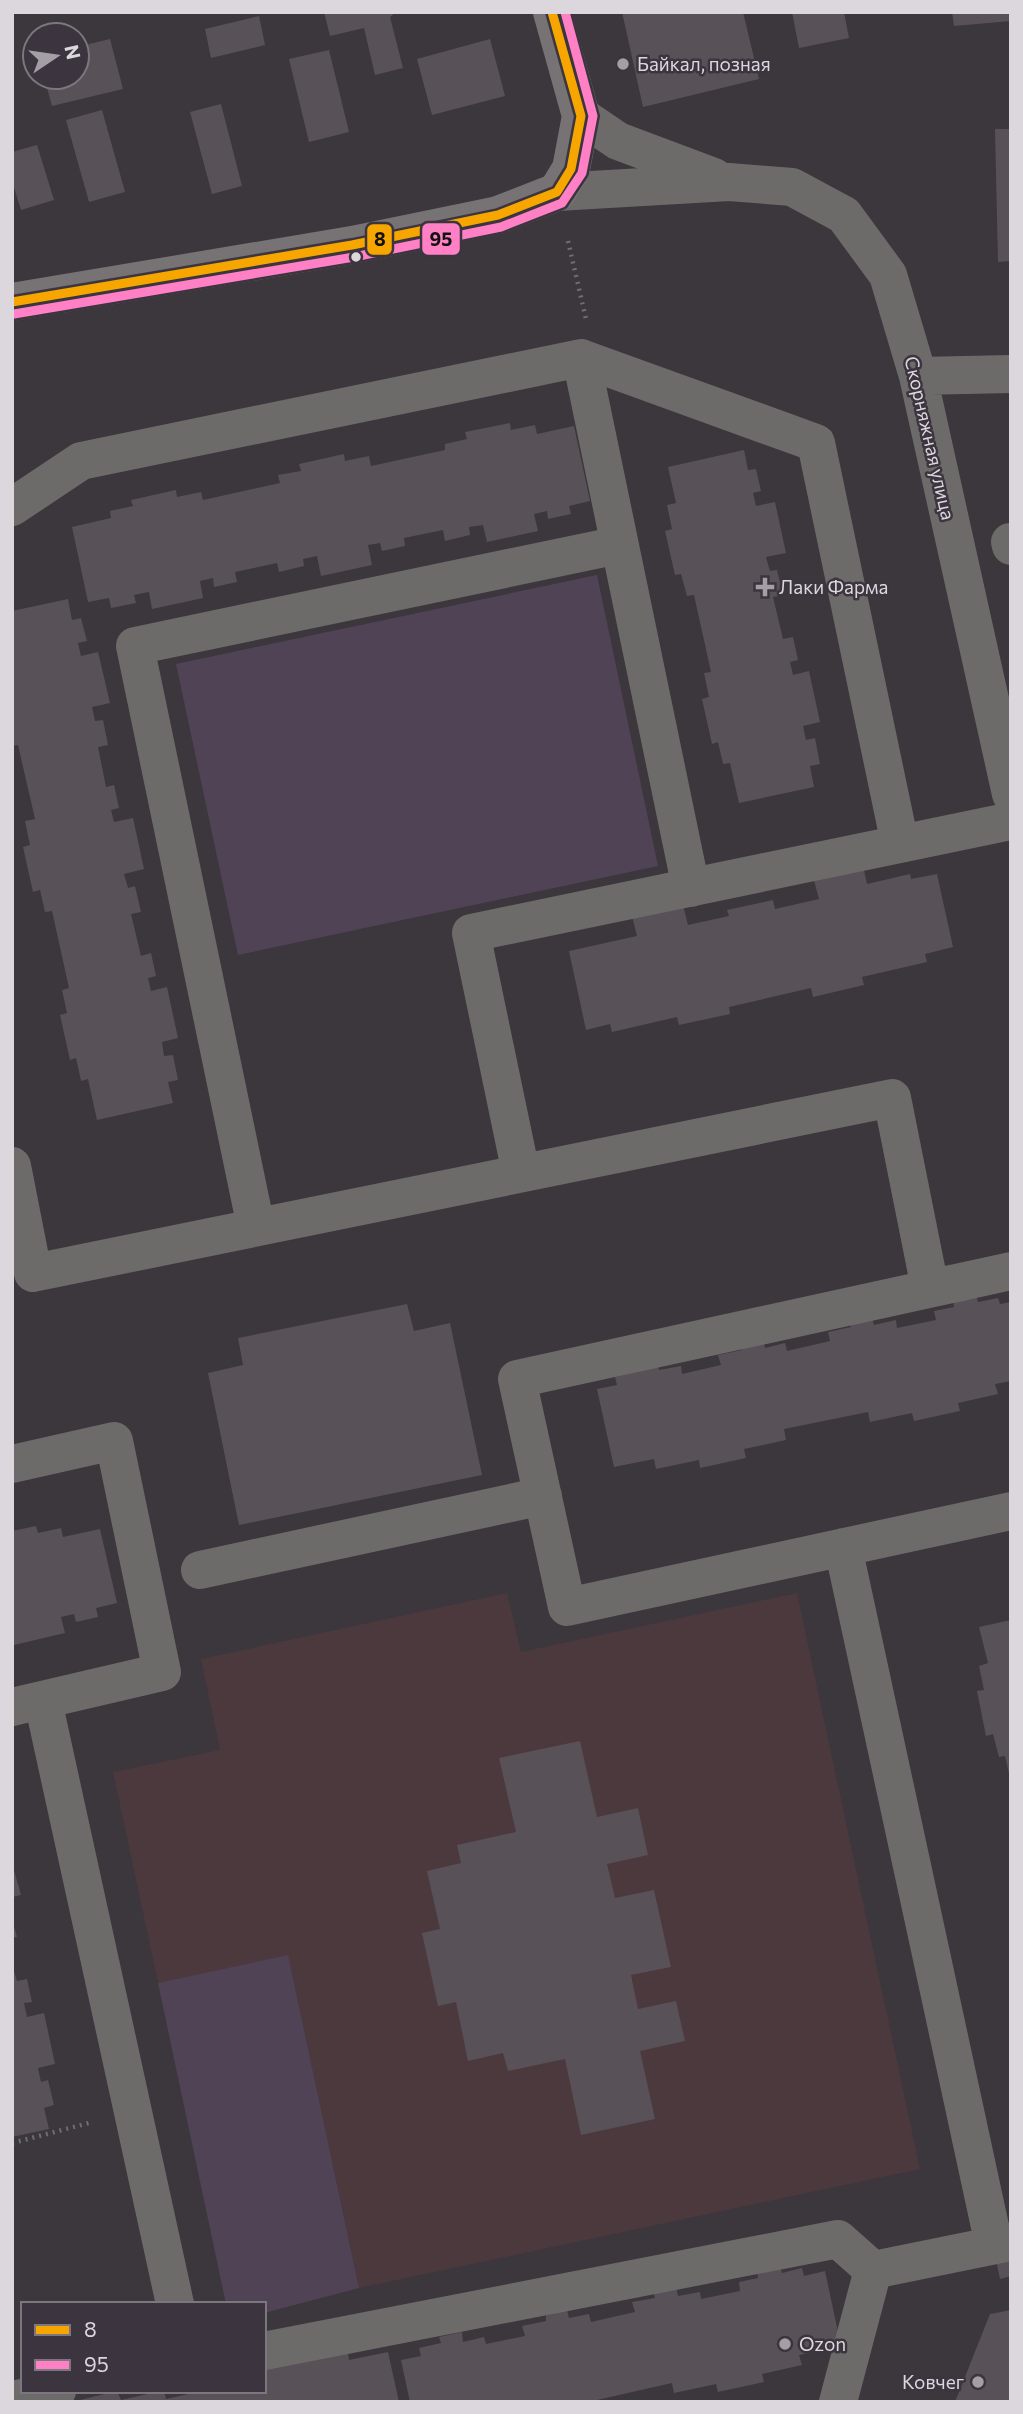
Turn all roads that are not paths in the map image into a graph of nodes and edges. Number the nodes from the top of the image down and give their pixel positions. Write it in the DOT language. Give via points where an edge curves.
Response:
graph roads {
  1 [pos="552,12"];
  2 [pos="581,116"];
  3 [pos="729,182"];
  4 [pos="557,192"];
  5 [pos="12,302"];
  6 [pos="584,342"];
  7 [pos="1011,374"];
  8 [pos="918,376"];
  9 [pos="12,507"];
  10 [pos="618,545"];
  11 [pos="1011,794"];
  12 [pos="1011,821"];
  13 [pos="900,844"];
  14 [pos="691,888"];
  15 [pos="12,1166"];
  16 [pos="521,1173"];
  17 [pos="256,1227"];
  18 [pos="1011,1271"];
  19 [pos="962,1282"];
  20 [pos="12,1464"];
  21 [pos="543,1496"];
  22 [pos="1011,1511"];
  23 [pos="843,1547"];
  24 [pos="200,1570"];
  25 [pos="28,1704"];
  26 [pos="1003,2243"];
  27 [pos="873,2270"];
  28 [pos="175,2302"];
  29 [pos="266,2351"];
  30 [pos="47,2393"];
  31 [pos="12,2400"];
  32 [pos="838,2402"];
  1 -- 2 [label="main road"];
  2 -- 3 [label="street, Скорняжная улица" via="618,141"];
  2 -- 4 [label="main road" via="571,169"];
  3 -- 4 [label="street, Скорняжная улица"];
  3 -- 8 [label="street, Скорняжная улица" via="792,187 844,215 888,275"];
  4 -- 5 [label="main road" via="498,215 366,242"];
  6 -- 9 [label="street" via="81,461"];
  6 -- 10 [label="street"];
  6 -- 13 [label="street" via="816,443"];
  7 -- 8 [label="street"];
  8 -- 11 [label="street, Скорняжная улица"];
  10 -- 14 [label="street"];
  10 -- 17 [label="street" via="135,646"];
  12 -- 13 [label="street"];
  13 -- 14 [label="street"];
  14 -- 16 [label="street" via="471,933"];
  15 -- 17 [label="street" via="33,1273"];
  16 -- 17 [label="street"];
  16 -- 19 [label="street" via="892,1098 930,1289"];
  18 -- 19 [label="street"];
  19 -- 21 [label="street" via="517,1379"];
  20 -- 25 [label="street" via="114,1441 162,1672"];
  21 -- 23 [label="street" via="567,1607"];
  21 -- 24 [label="street"];
  22 -- 23 [label="street"];
  23 -- 26 [label="street"];
  25 -- 28 [label="street" via="133,2112"];
  26 -- 27 [label="street"];
  27 -- 29 [label="street" via="838,2239"];
  27 -- 32 [label="street"];
  30 -- 31 [label="street"];
}
